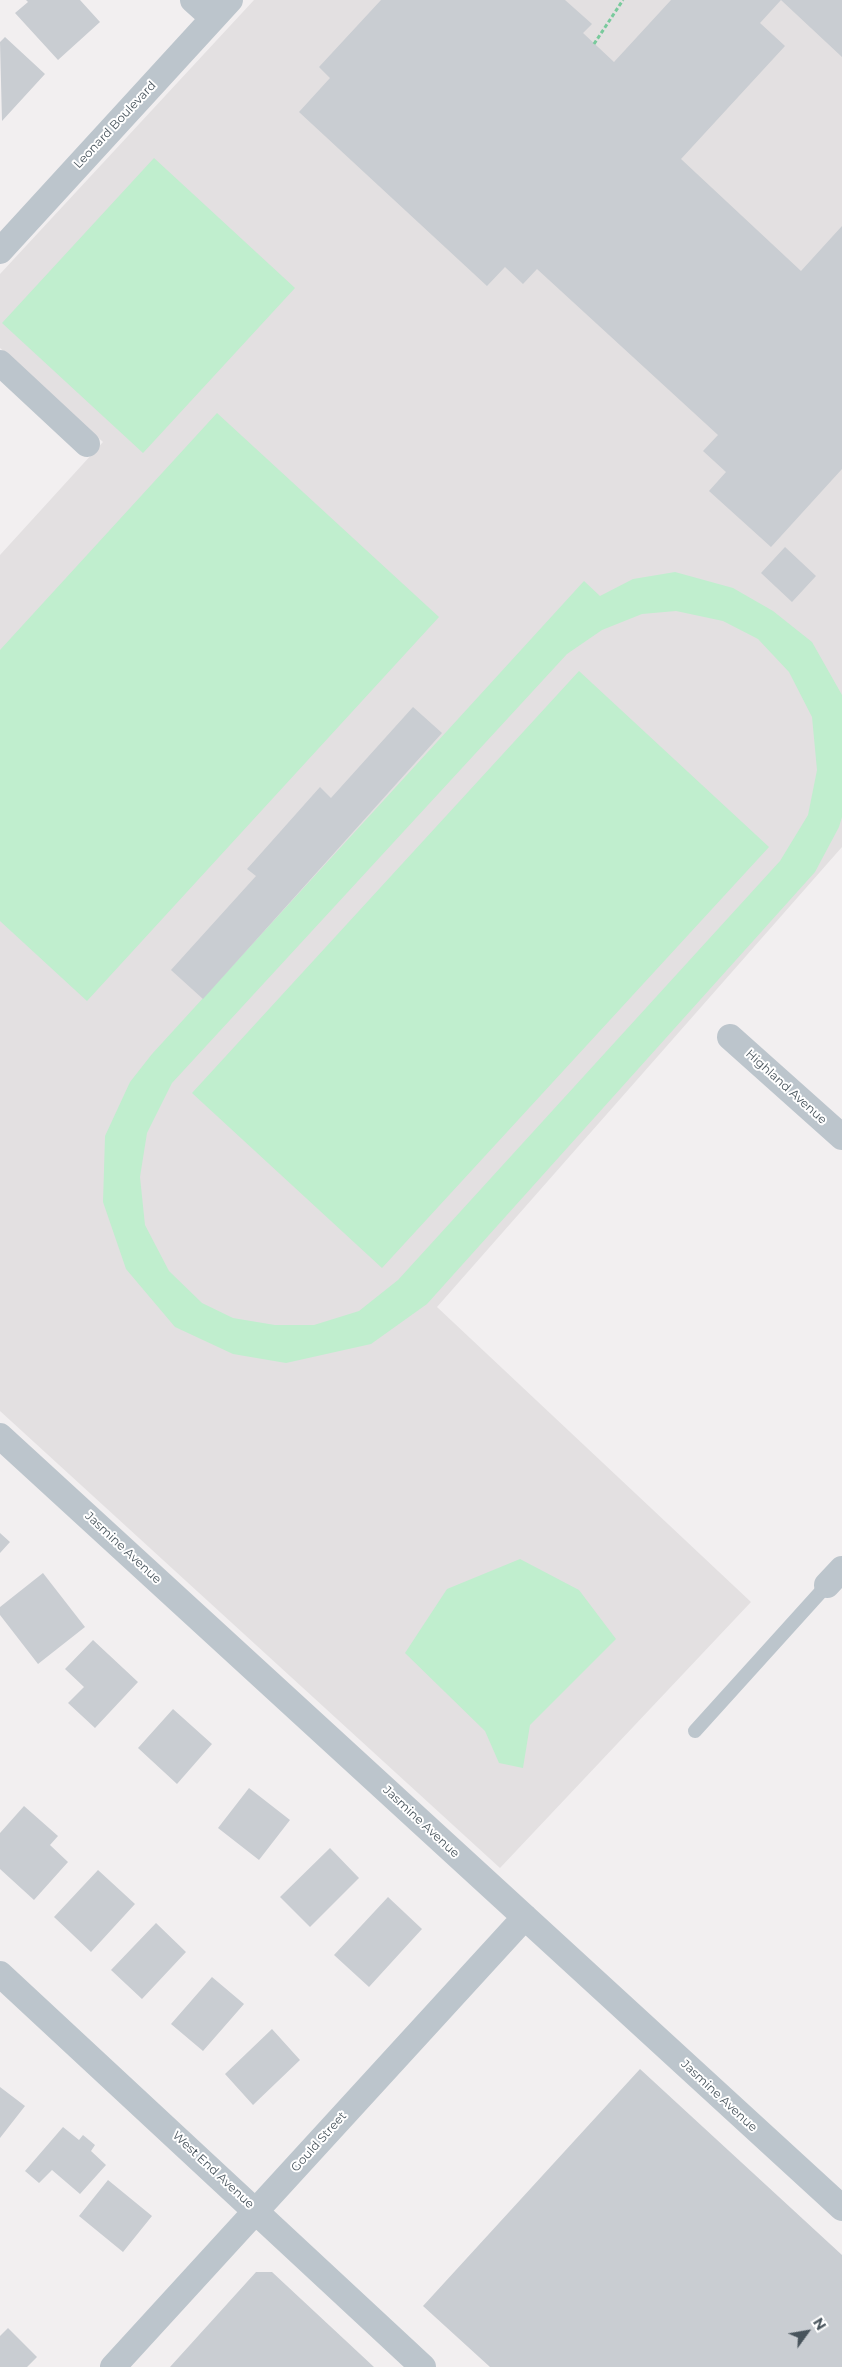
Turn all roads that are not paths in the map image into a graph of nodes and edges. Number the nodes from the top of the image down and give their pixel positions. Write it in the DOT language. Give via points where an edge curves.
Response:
graph roads {
  1 [pos="193,0"];
  2 [pos="222,9"];
  3 [pos="0,251"];
  4 [pos="0,363"];
  5 [pos="87,444"];
  6 [pos="730,1037"];
  7 [pos="842,1137"];
  8 [pos="0,1436"];
  9 [pos="834,1577"];
  10 [pos="695,1730"];
  11 [pos="524,1917"];
  12 [pos="0,1974"];
  13 [pos="842,2208"];
  14 [pos="257,2210"];
  15 [pos="113,2367"];
  16 [pos="423,2367"];
  1 -- 2 [label="street"];
  2 -- 3 [label="street, Leonard Boulevard"];
  4 -- 5 [label="street"];
  6 -- 7 [label="street, Highland Avenue"];
  8 -- 11 [label="street, Jasmine Avenue"];
  9 -- 10 [label="lane"];
  11 -- 13 [label="street, Jasmine Avenue"];
  11 -- 14 [label="street, Gould Street"];
  12 -- 14 [label="street, West End Avenue"];
  14 -- 15 [label="street, Gould Street"];
  14 -- 16 [label="street, West End Avenue"];
}
